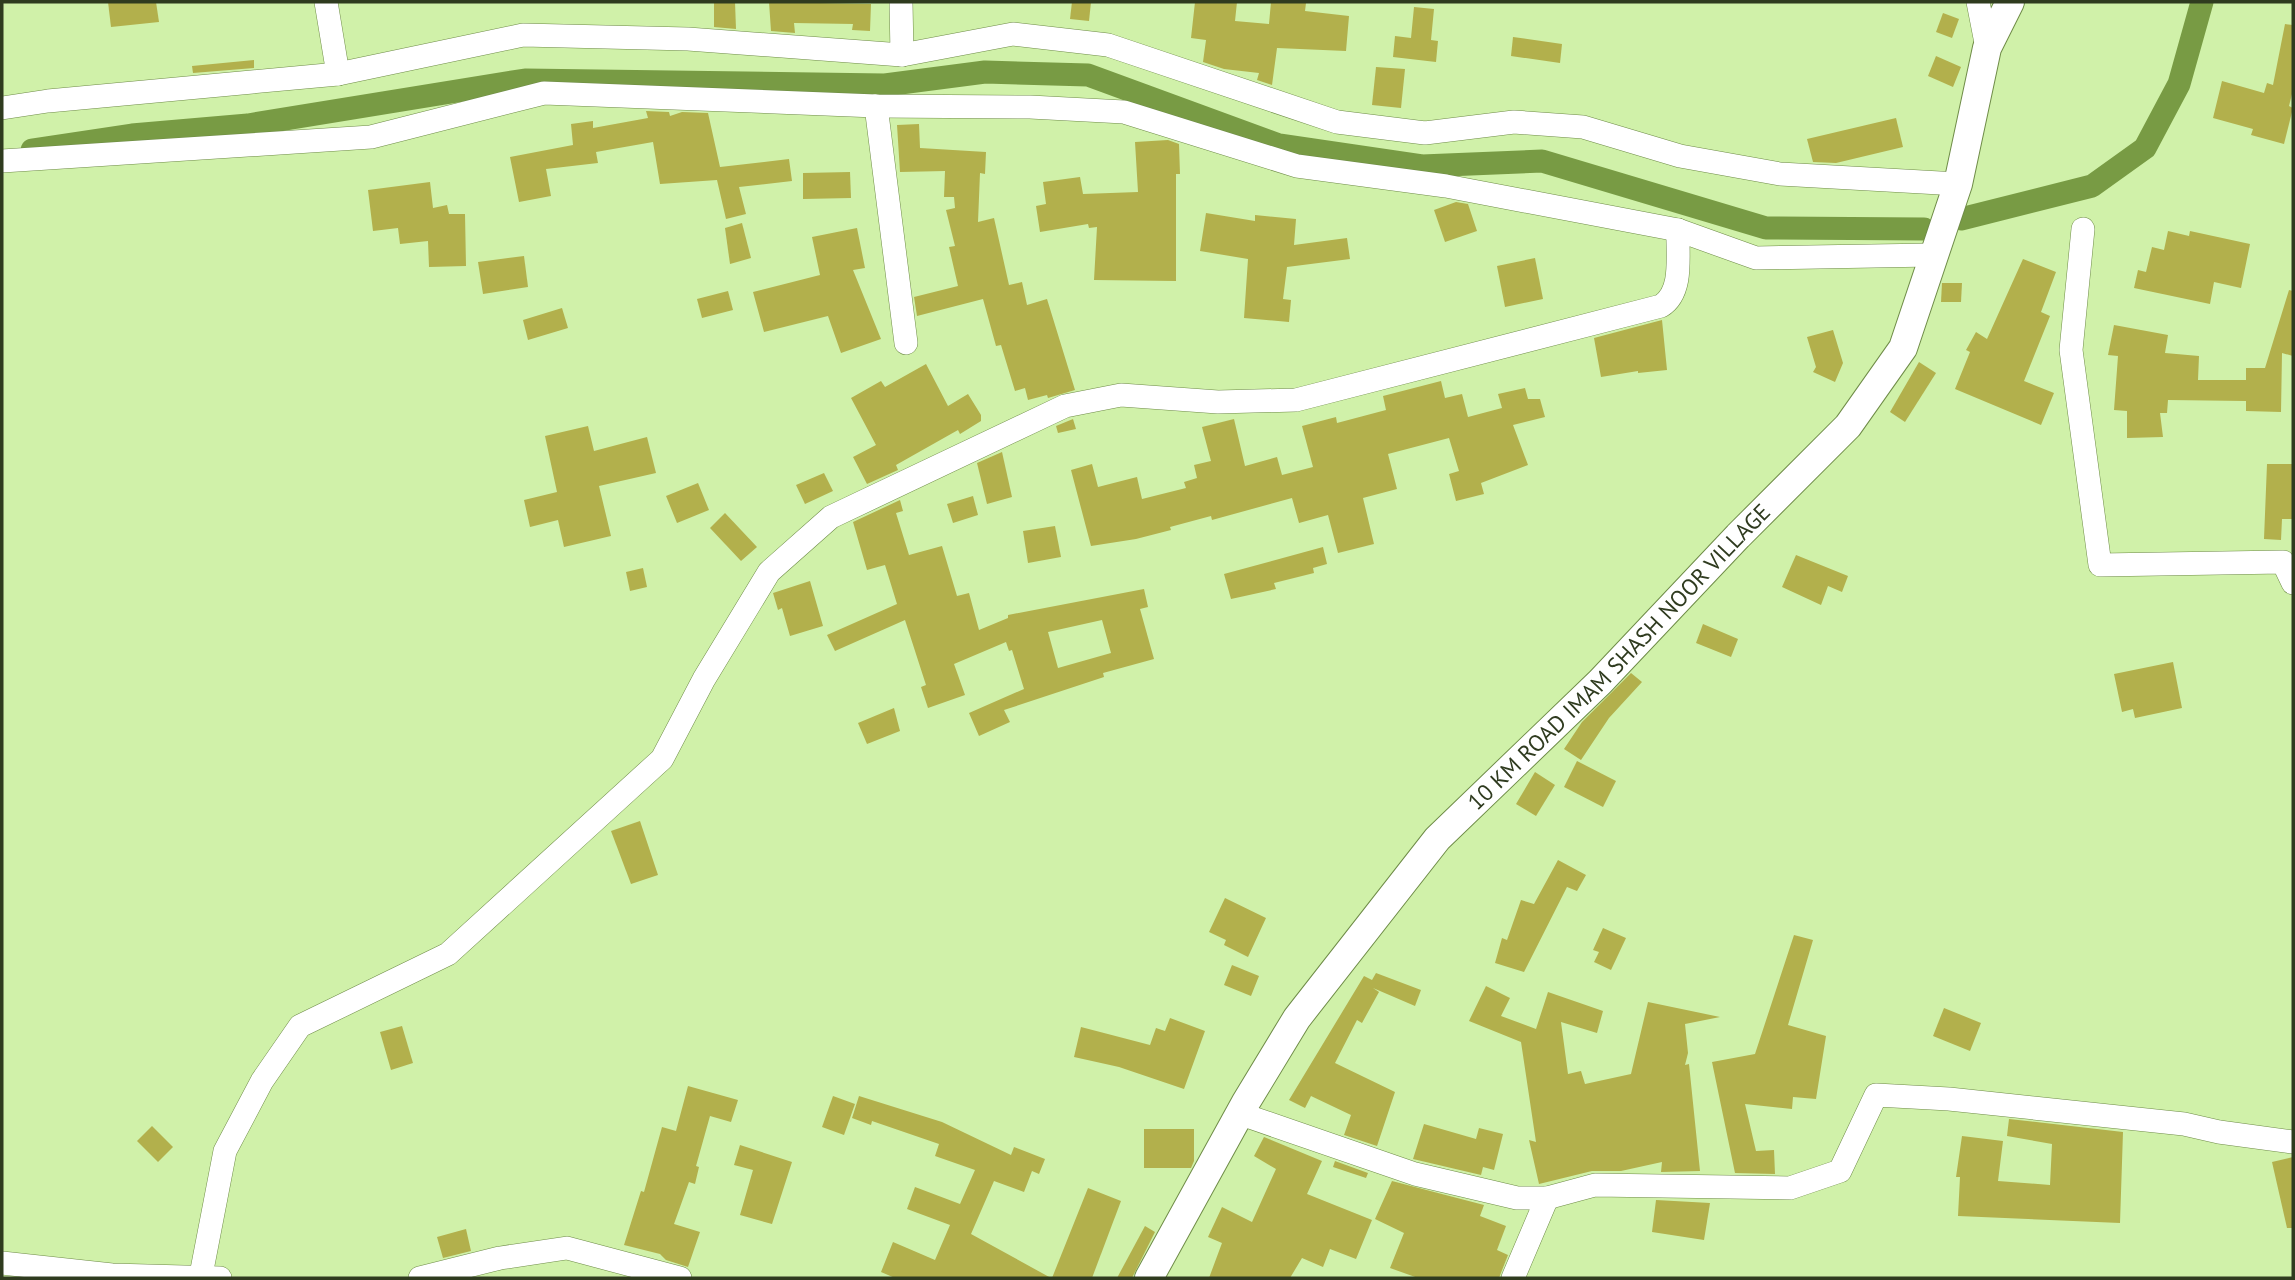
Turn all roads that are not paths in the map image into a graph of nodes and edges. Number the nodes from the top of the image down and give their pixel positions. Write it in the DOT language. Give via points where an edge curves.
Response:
graph roads {
  1 [pos="326,2"];
  2 [pos="901,2"];
  3 [pos="1978,2"];
  4 [pos="2010,2"];
  5 [pos="1987,48"];
  6 [pos="902,55"];
  7 [pos="338,75"];
  8 [pos="876,106"];
  9 [pos="2,108"];
  10 [pos="2,161"];
  11 [pos="1958,184"];
  12 [pos="2083,229"];
  13 [pos="1678,230"];
  14 [pos="1932,255"];
  15 [pos="906,343"];
  16 [pos="2293,583"];
  17 [pos="1241,1114"];
  18 [pos="2293,1142"];
  19 [pos="1547,1198"];
  20 [pos="2,1263"];
  21 [pos="211,1277"];
  22 [pos="420,1278"];
  23 [pos="680,1278"];
  24 [pos="1149,1278"];
  25 [pos="1513,1278"];
  1 -- 7 [label="street"];
  2 -- 6 [label="street"];
  3 -- 5 [label="street"];
  4 -- 5 [label="street, 10 KM ROAD IMAM SHASH NOOR VILLAGE"];
  5 -- 11 [label="street, 10 KM ROAD IMAM SHASH NOOR VILLAGE"];
  6 -- 7 [label="street" via="688,39 523,35"];
  6 -- 11 [label="street" via="1013,34 1108,45 1337,122 1425,133 1514,122 1583,127 1680,156 1780,174"];
  7 -- 9 [label="street"];
  8 -- 10 [label="street" via="544,93 371,137"];
  8 -- 13 [label="street" via="1124,112 1297,166 1446,186"];
  8 -- 15 [label="street"];
  11 -- 14 [label="street, 10 KM ROAD IMAM SHASH NOOR VILLAGE"];
  12 -- 16 [label="street" via="2071,350 2099,565 2283,562"];
  13 -- 14 [label="street" via="1756,258"];
  13 -- 21 [label="street" via="1675,289 1671,300 1661,306 1296,400 1218,402 1121,395 1065,406 831,517 769,572 662,759 448,954 300,1026 262,1082 225,1151"];
  14 -- 17 [label="street, 10 KM ROAD IMAM SHASH NOOR VILLAGE" via="1903,348 1849,426 1600,682 1437,839 1297,1018"];
  17 -- 19 [label="street" via="1415,1174 1517,1198"];
  17 -- 24 [label="street, 10 KM ROAD IMAM SHASH NOOR VILLAGE"];
  18 -- 19 [label="street" via="2184,1124 1876,1095 1840,1171 1790,1188 1595,1185"];
  19 -- 25 [label="street"];
  20 -- 21 [label="street" via="112,1275"];
  22 -- 23 [label="street" via="500,1258 567,1248"];
}
